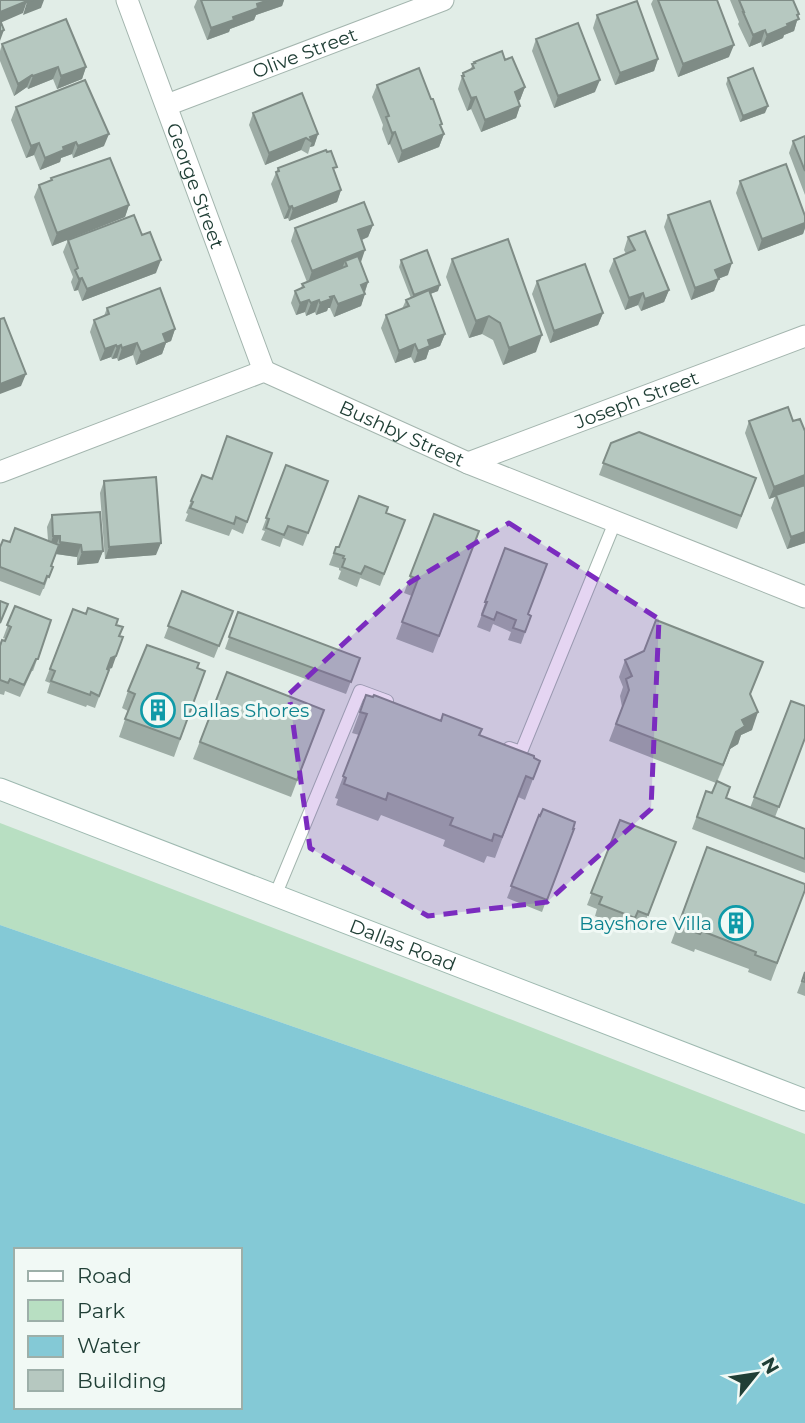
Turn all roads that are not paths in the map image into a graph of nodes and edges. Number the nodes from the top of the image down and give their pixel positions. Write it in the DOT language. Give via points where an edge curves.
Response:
graph roads {
  1 [pos="127,0"];
  2 [pos="443,0"];
  3 [pos="166,105"];
  4 [pos="805,336"];
  5 [pos="264,372"];
  6 [pos="468,463"];
  7 [pos="0,472"];
  8 [pos="615,522"];
  9 [pos="805,597"];
  10 [pos="397,705"];
  11 [pos="496,743"];
  12 [pos="0,789"];
  13 [pos="275,896"];
  14 [pos="805,1100"];
  1 -- 3 [label="street, George Street"];
  2 -- 3 [label="street, Olive Street"];
  3 -- 5 [label="street, George Street"];
  4 -- 6 [label="street, Joseph Street"];
  5 -- 6 [label="street, Bushby Street"];
  5 -- 7 [label="street"];
  6 -- 8 [label="street, Bushby Street"];
  8 -- 9 [label="street, Bushby Street"];
  8 -- 11 [label="lane" via="521,752"];
  10 -- 13 [label="lane" via="360,691"];
  12 -- 13 [label="street, Dallas Road"];
  13 -- 14 [label="street, Dallas Road"];
}
